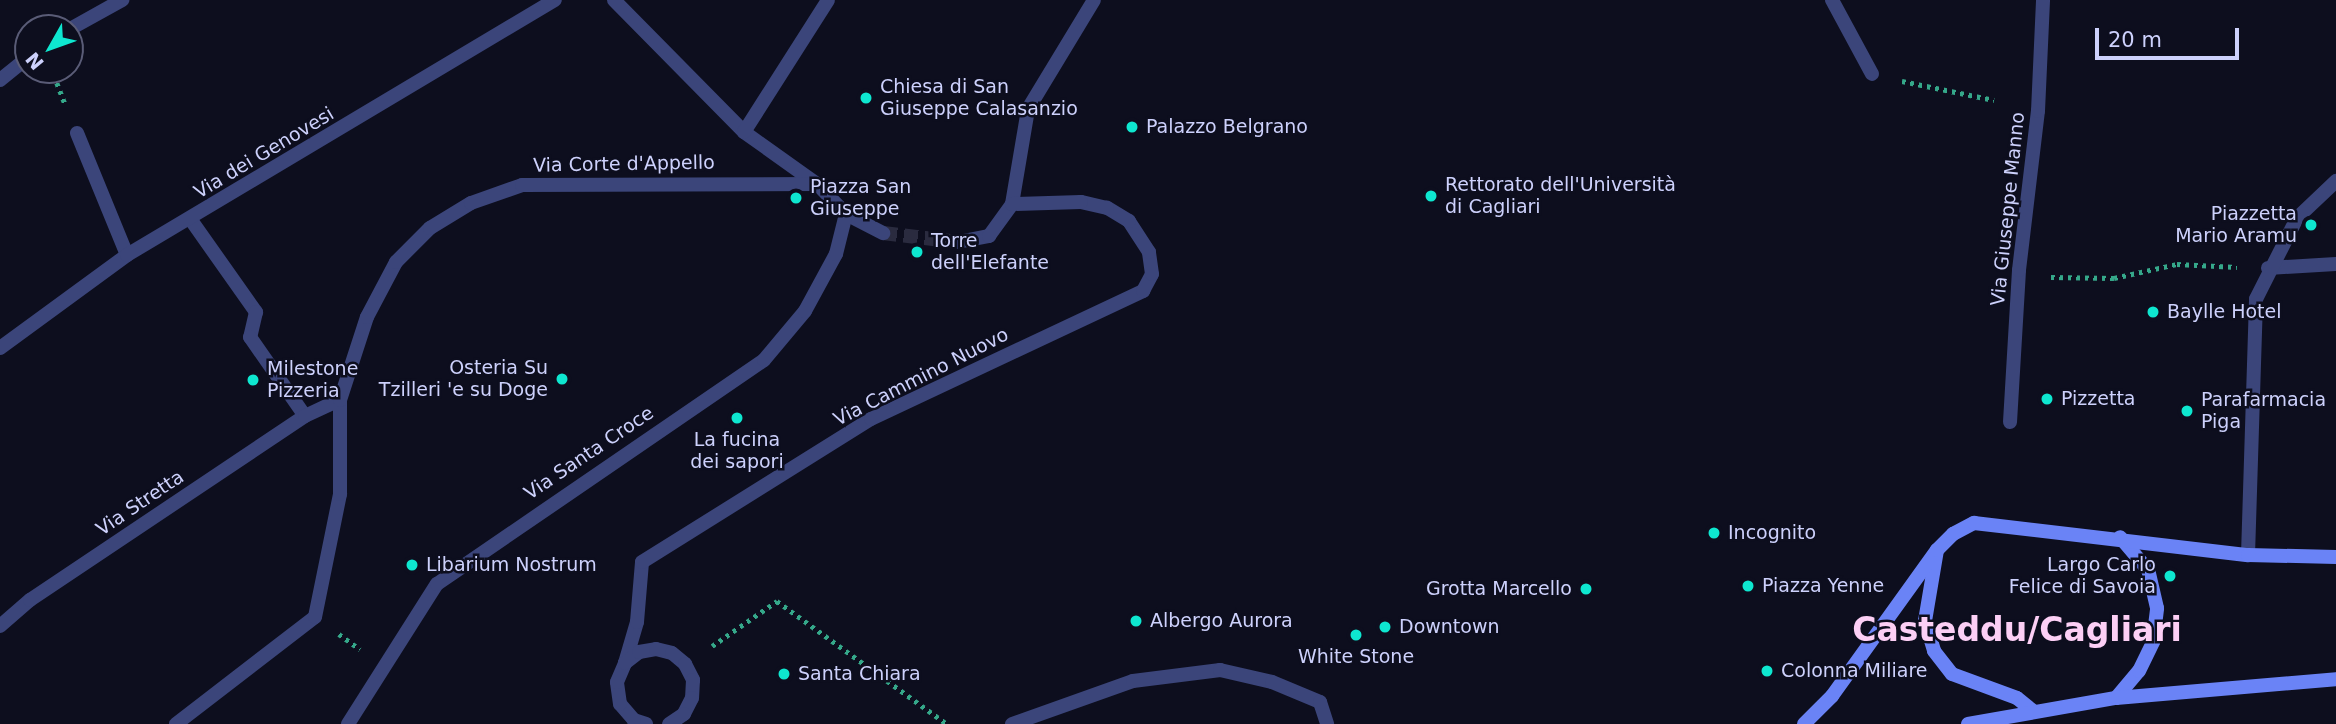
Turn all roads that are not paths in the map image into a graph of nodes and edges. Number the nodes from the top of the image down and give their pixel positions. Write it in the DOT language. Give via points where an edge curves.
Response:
graph roads {
  1 [pos="122,0"];
  2 [pos="555,0"];
  3 [pos="614,0"];
  4 [pos="828,0"];
  5 [pos="1094,0"];
  6 [pos="1832,0"];
  7 [pos="2043,0"];
  8 [pos="84,21"];
  9 [pos="14,68"];
  10 [pos="1872,74"];
  11 [pos="0,80"];
  12 [pos="744,132"];
  13 [pos="77,133"];
  14 [pos="2336,181"];
  15 [pos="817,184"];
  16 [pos="1012,204"];
  17 [pos="846,215"];
  18 [pos="191,220"];
  19 [pos="883,233"];
  20 [pos="958,242"];
  21 [pos="127,255"];
  22 [pos="2336,264"];
  23 [pos="2267,268"];
  24 [pos="0,348"];
  25 [pos="340,400"];
  26 [pos="305,415"];
  27 [pos="2010,422"];
  28 [pos="2120,537"];
  29 [pos="1937,550"];
  30 [pos="2248,555"];
  31 [pos="2336,557"];
  32 [pos="0,626"];
  33 [pos="625,663"];
  34 [pos="2336,678"];
  35 [pos="2116,698"];
  36 [pos="2032,710"];
  37 [pos="636,723"];
  38 [pos="176,724"];
  39 [pos="348,724"];
  40 [pos="669,724"];
  41 [pos="1012,724"];
  42 [pos="1327,724"];
  43 [pos="1804,724"];
  44 [pos="1968,724"];
  1 -- 8 [label="street"];
  2 -- 18 [label="street, Via dei Genovesi"];
  3 -- 12 [label="street"];
  4 -- 12 [label="street"];
  5 -- 16 [label="street" via="1028,110"];
  6 -- 10 [label="street"];
  7 -- 27 [label="street, Via Giuseppe Manno" via="2039,108 2019,274"];
  9 -- 11 [label="street"];
  12 -- 15 [label="street"];
  13 -- 21 [label="street"];
  14 -- 23 [label="street" via="2297,218"];
  15 -- 17 [label="street"];
  15 -- 25 [label="street, Via Corte d'Appello" via="522,185 471,203 430,228 396,262 367,317"];
  16 -- 20 [label="street" via="989,236"];
  16 -- 33 [label="street, Via Cammino Nuovo" via="1081,202 1107,208 1129,221 1149,252 1152,274 1143,290 871,419 642,562 637,622"];
  17 -- 19 [label="street"];
  17 -- 39 [label="street, Via Santa Croce" via="836,254 805,311 764,360 437,584"];
  18 -- 21 [label="street, Via dei Genovesi"];
  18 -- 26 [label="street" via="256,312 250,337"];
  21 -- 24 [label="street, Via dei Genovesi"];
  22 -- 23 [label="street"];
  23 -- 30 [label="street" via="2256,299"];
  25 -- 26 [label="street"];
  25 -- 38 [label="street, Via Corte d'Appello" via="340,495 314,617"];
  26 -- 32 [label="street, Via Stretta" via="30,600"];
  28 -- 29 [label="street" via="1974,523 1952,534"];
  28 -- 30 [label="street"];
  28 -- 35 [label="street" via="2148,570 2157,608 2153,642 2139,671"];
  29 -- 36 [label="street" via="1925,621 1934,651 1952,674 2017,698"];
  29 -- 43 [label="street" via="1832,696"];
  30 -- 31 [label="street"];
  33 -- 37 [label="street, Via Cammino Nuovo" via="617,682 620,704"];
  33 -- 40 [label="street" via="639,652 656,649 672,653 685,664 693,680 692,698 684,714"];
  34 -- 35 [label="street"];
  35 -- 36 [label="street"];
  36 -- 44 [label="street"];
  41 -- 42 [label="street" via="1133,681 1220,670 1272,682 1320,702"];
}
